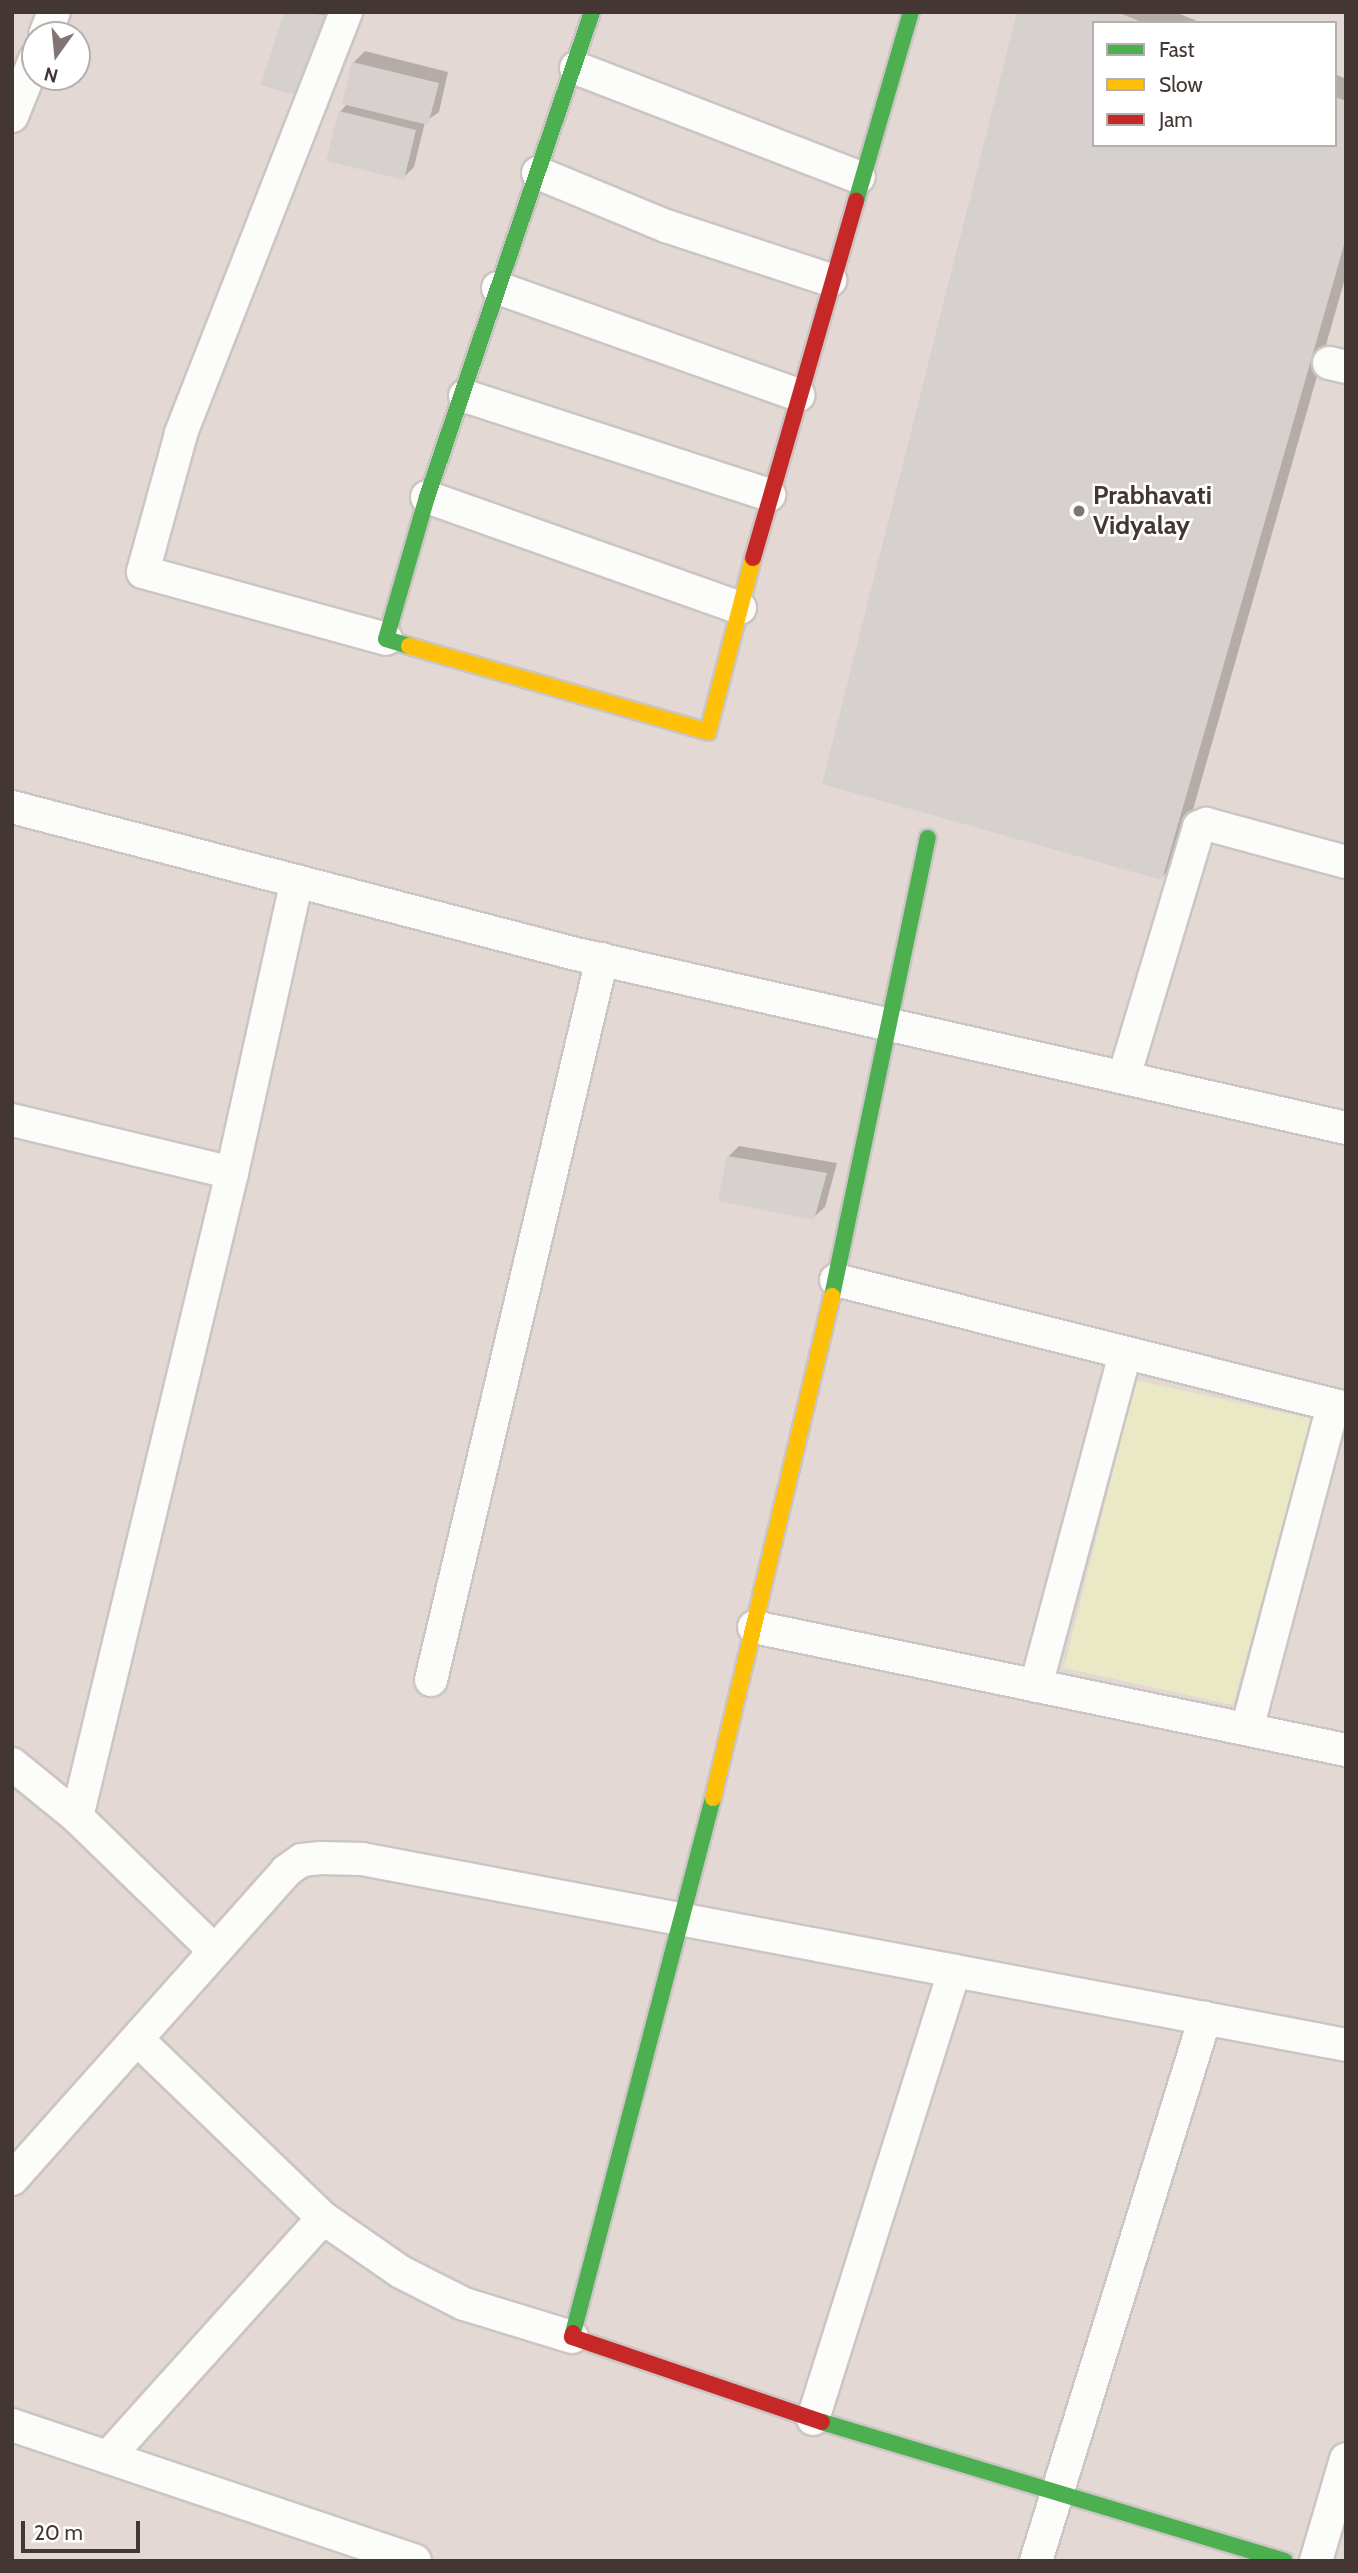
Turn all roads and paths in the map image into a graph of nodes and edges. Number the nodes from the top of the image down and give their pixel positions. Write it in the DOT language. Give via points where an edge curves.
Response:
graph roads {
  1 [pos="346,12"];
  2 [pos="592,12"];
  3 [pos="911,12"];
  4 [pos="576,68"];
  5 [pos="22,91"];
  6 [pos="12,116"];
  7 [pos="538,173"];
  8 [pos="859,177"];
  9 [pos="830,280"];
  10 [pos="498,288"];
  11 [pos="798,395"];
  12 [pos="465,396"];
  13 [pos="769,495"];
  14 [pos="427,497"];
  15 [pos="740,608"];
  16 [pos="386,639"];
  17 [pos="12,807"];
  18 [pos="928,838"];
  19 [pos="1346,862"];
  20 [pos="297,881"];
  21 [pos="602,959"];
  22 [pos="886,1021"];
  23 [pos="1124,1077"];
  24 [pos="12,1120"];
  25 [pos="1346,1128"];
  26 [pos="232,1173"];
  27 [pos="836,1280"];
  28 [pos="1125,1353"];
  29 [pos="1339,1406"];
  30 [pos="754,1627"];
  31 [pos="431,1680"];
  32 [pos="1036,1686"];
  33 [pos="1247,1730"];
  34 [pos="1346,1750"];
  35 [pos="12,1764"];
  36 [pos="77,1818"];
  37 [pos="684,1920"];
  38 [pos="215,1951"];
  39 [pos="954,1971"];
  40 [pos="1205,2018"];
  41 [pos="136,2039"];
  42 [pos="1346,2045"];
  43 [pos="15,2170"];
  44 [pos="323,2218"];
  45 [pos="572,2337"];
  46 [pos="813,2419"];
  47 [pos="12,2425"];
  48 [pos="108,2457"];
  49 [pos="1346,2459"];
  50 [pos="1057,2492"];
  51 [pos="415,2561"];
  52 [pos="1036,2561"];
  53 [pos="1285,2561"];
  54 [pos="1316,2561"];
  1 -- 16 [label="street" via="181,434 143,572"];
  2 -- 4 [label="street"];
  3 -- 8 [label="street"];
  4 -- 7 [label="street"];
  4 -- 8 [label="street"];
  5 -- 6 [label="street"];
  7 -- 9 [label="street" via="666,226"];
  7 -- 10 [label="street"];
  8 -- 9 [label="street"];
  9 -- 11 [label="street"];
  10 -- 11 [label="street"];
  10 -- 12 [label="street"];
  11 -- 13 [label="street"];
  12 -- 13 [label="street"];
  12 -- 14 [label="street"];
  13 -- 15 [label="street"];
  14 -- 15 [label="street"];
  14 -- 16 [label="street"];
  15 -- 16 [label="street" via="708,732"];
  17 -- 20 [label="street"];
  18 -- 22 [label="street"];
  19 -- 23 [label="street" via="1206,824 1199,827"];
  20 -- 21 [label="street"];
  20 -- 26 [label="street"];
  21 -- 22 [label="street"];
  21 -- 31 [label="street"];
  22 -- 23 [label="street"];
  22 -- 27 [label="street"];
  23 -- 25 [label="street"];
  24 -- 26 [label="street"];
  26 -- 36 [label="street"];
  27 -- 28 [label="street"];
  27 -- 30 [label="street"];
  28 -- 29 [label="street"];
  28 -- 32 [label="street"];
  29 -- 33 [label="street"];
  30 -- 32 [label="street"];
  30 -- 37 [label="street"];
  32 -- 33 [label="street"];
  33 -- 34 [label="street"];
  35 -- 36 [label="street"];
  36 -- 38 [label="street"];
  37 -- 38 [label="street" via="362,1859 321,1858 302,1860 286,1871"];
  37 -- 39 [label="street"];
  37 -- 45 [label="street"];
  38 -- 41 [label="street"];
  39 -- 40 [label="street"];
  39 -- 46 [label="street"];
  40 -- 42 [label="street"];
  40 -- 50 [label="street"];
  41 -- 43 [label="street"];
  41 -- 44 [label="street"];
  44 -- 45 [label="street" via="428,2289"];
  44 -- 48 [label="street"];
  45 -- 46 [label="street"];
  46 -- 50 [label="street"];
  47 -- 48 [label="street"];
  48 -- 51 [label="street"];
  49 -- 54 [label="street"];
  50 -- 52 [label="street"];
  50 -- 53 [label="street"];
}
